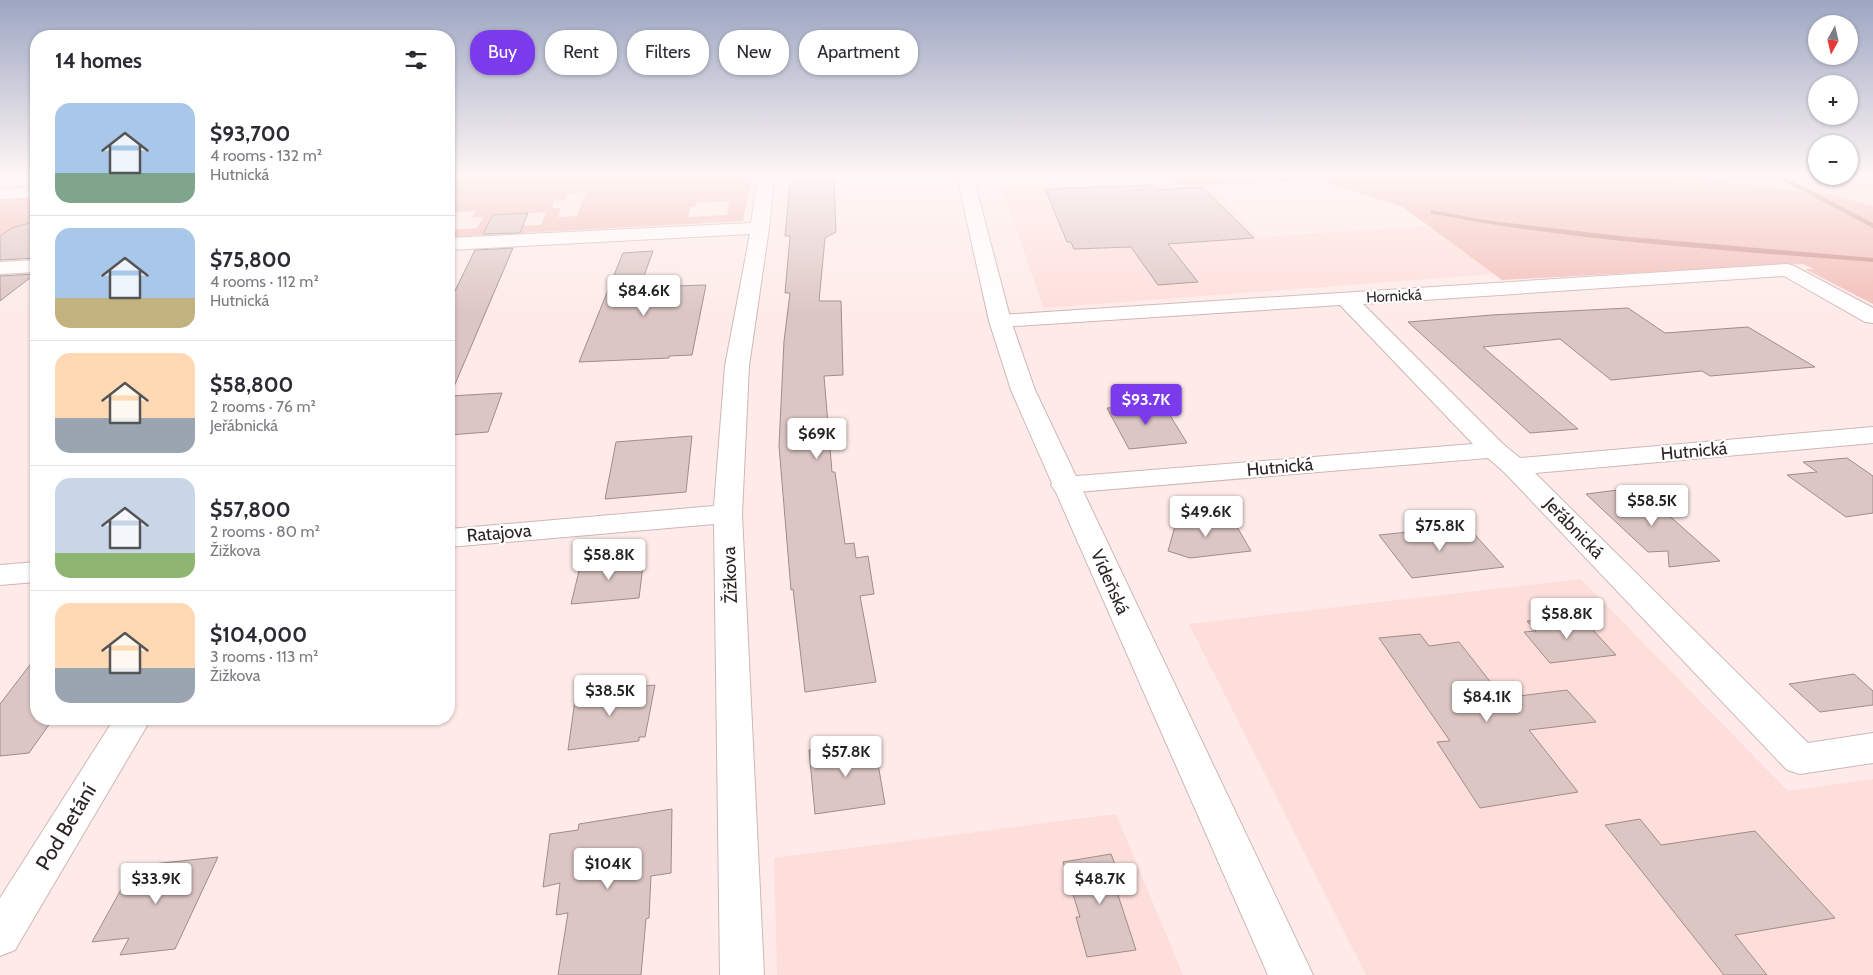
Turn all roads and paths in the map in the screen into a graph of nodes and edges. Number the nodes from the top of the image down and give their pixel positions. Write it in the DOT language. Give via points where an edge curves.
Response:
graph roads {
  1 [pos="761,222"];
  2 [pos="976,222"];
  3 [pos="760,228"];
  4 [pos="455,244"];
  5 [pos="30,266"];
  6 [pos="0,268"];
  7 [pos="1346,299"];
  8 [pos="1873,317"];
  9 [pos="1000,321"];
  10 [pos="1873,435"];
  11 [pos="1504,458"];
  12 [pos="1065,485"];
  13 [pos="728,514"];
  14 [pos="455,537"];
  15 [pos="30,572"];
  16 [pos="0,575"];
  17 [pos="128,725"];
  18 [pos="1873,748"];
  19 [pos="0,936"];
  20 [pos="742,975"];
  21 [pos="1291,975"];
  1 -- 3 [label="street, Žižkova"];
  2 -- 9 [label="street, Vídeňská"];
  3 -- 4 [label="street"];
  3 -- 13 [label="street, Žižkova" via="737,366"];
  5 -- 6 [label="street"];
  7 -- 8 [label="street, Hornická" via="1787,270"];
  7 -- 9 [label="street, Hornická"];
  7 -- 11 [label="street, Jeřábnická"];
  9 -- 12 [label="street, Vídeňská" via="1023,390"];
  10 -- 11 [label="street, Hutnická"];
  11 -- 12 [label="street, Hutnická"];
  11 -- 18 [label="street, Jeřábnická" via="1800,759"];
  12 -- 21 [label="street, Vídeňská"];
  13 -- 14 [label="street, Ratajova"];
  13 -- 20 [label="street, Žižkova"];
  15 -- 16 [label="street"];
  17 -- 19 [label="street, Pod Betání"];
}
